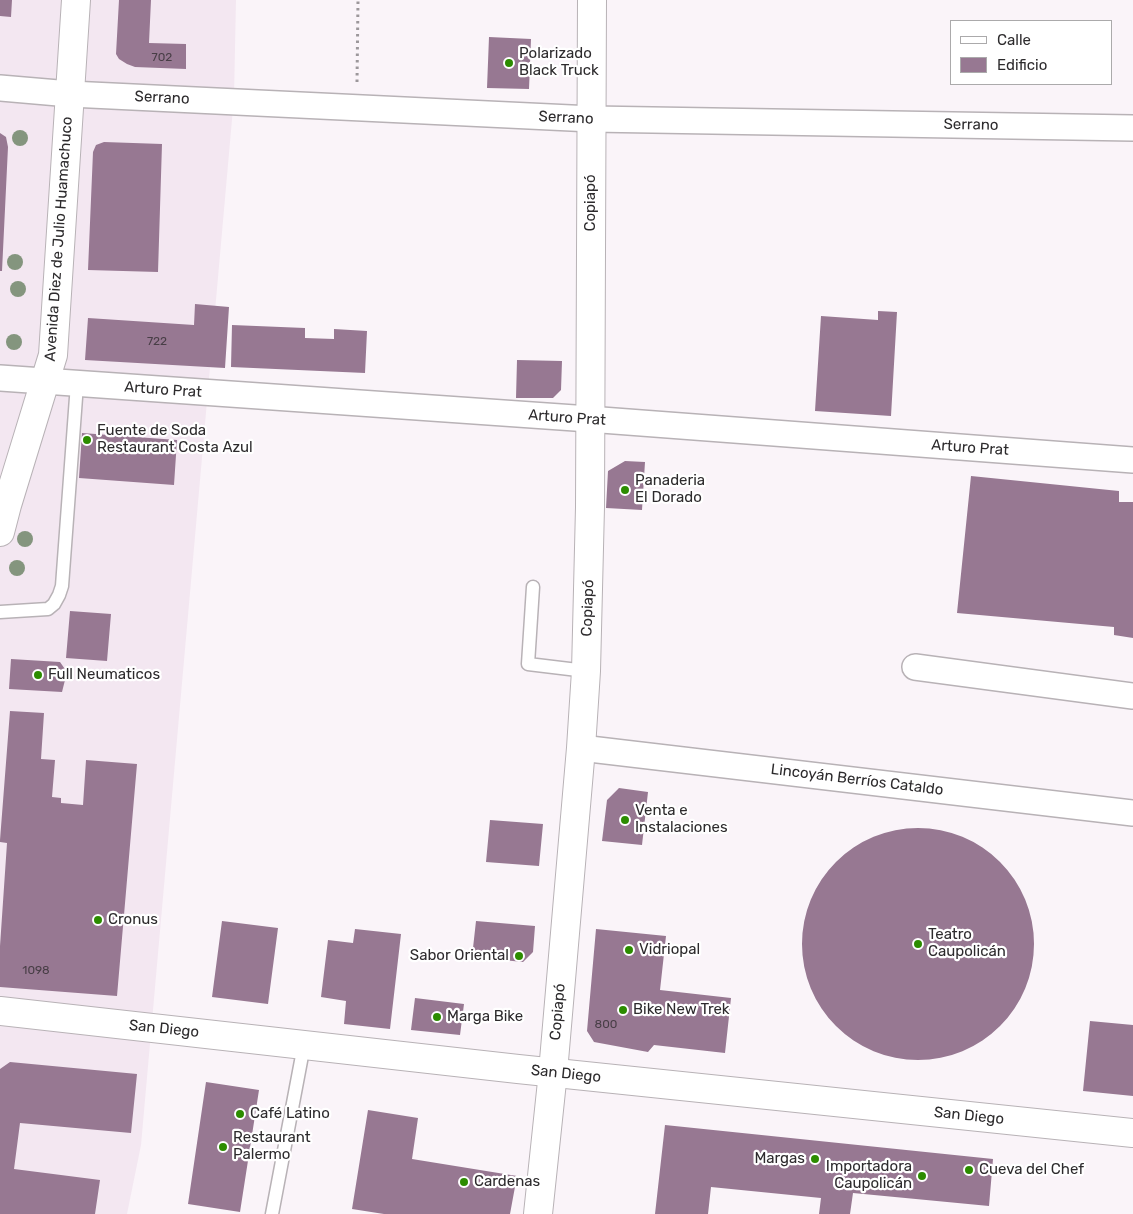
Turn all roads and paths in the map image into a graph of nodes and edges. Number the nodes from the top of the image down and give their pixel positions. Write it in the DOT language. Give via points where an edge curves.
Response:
graph roads {
  1 [pos="76,0"];
  2 [pos="358,0"];
  3 [pos="592,0"];
  4 [pos="0,88"];
  5 [pos="70,94"];
  6 [pos="356,108"];
  7 [pos="592,119"];
  8 [pos="1133,128"];
  9 [pos="0,378"];
  10 [pos="44,381"];
  11 [pos="77,384"];
  12 [pos="591,420"];
  13 [pos="1133,460"];
  14 [pos="0,532"];
  15 [pos="534,587"];
  16 [pos="0,612"];
  17 [pos="915,666"];
  18 [pos="586,671"];
  19 [pos="1133,696"];
  20 [pos="581,748"];
  21 [pos="1133,813"];
  22 [pos="0,1011"];
  23 [pos="304,1045"];
  24 [pos="553,1072"];
  25 [pos="1133,1133"];
  26 [pos="272,1214"];
  27 [pos="538,1214"];
  1 -- 5 [label="main road, Avenida Diez de Julio Huamachuco"];
  2 -- 6 [label="path"];
  3 -- 7 [label="main road, Copiapó"];
  4 -- 5 [label="street, Serrano"];
  5 -- 6 [label="street, Serrano"];
  5 -- 10 [label="main road, Avenida Diez de Julio Huamachuco" via="53,355"];
  6 -- 7 [label="street, Serrano"];
  7 -- 8 [label="street, Serrano"];
  7 -- 12 [label="main road, Copiapó"];
  9 -- 10 [label="street, Arturo Prat"];
  10 -- 11 [label="street, Arturo Prat"];
  10 -- 14 [label="main road, Avenida Diez de Julio Huamachuco"];
  11 -- 12 [label="street, Arturo Prat"];
  11 -- 16 [label="lane" via="59,595 48,608"];
  12 -- 13 [label="street, Arturo Prat"];
  12 -- 18 [label="main road, Copiapó"];
  15 -- 18 [label="lane" via="528,664"];
  17 -- 19 [label="street"];
  18 -- 20 [label="main road, Copiapó"];
  20 -- 21 [label="street, Lincoyán Berríos Cataldo"];
  20 -- 24 [label="main road, Copiapó"];
  22 -- 23 [label="main road, San Diego" via="171,1025"];
  23 -- 24 [label="main road, San Diego"];
  23 -- 26 [label="lane"];
  24 -- 25 [label="main road, San Diego"];
  24 -- 27 [label="main road, Copiapó"];
}
